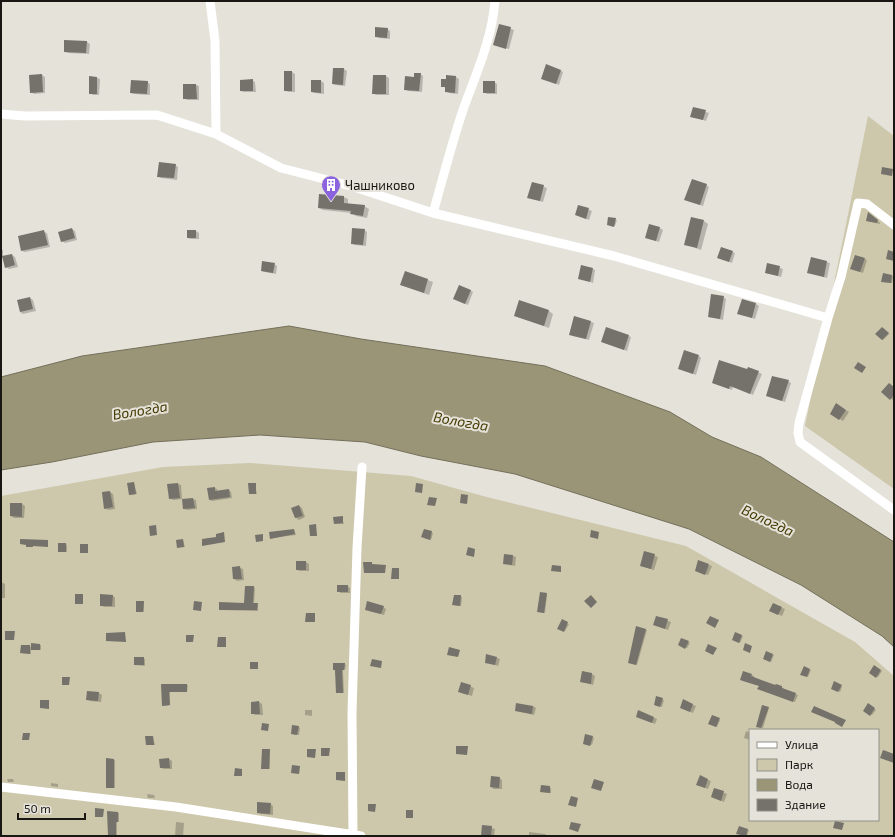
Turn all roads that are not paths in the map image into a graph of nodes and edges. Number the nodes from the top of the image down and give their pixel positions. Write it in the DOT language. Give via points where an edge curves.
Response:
graph roads {
  1 [pos="210,1"];
  2 [pos="495,1"];
  3 [pos="1,114"];
  4 [pos="216,134"];
  5 [pos="433,213"];
  6 [pos="894,225"];
  7 [pos="828,318"];
  8 [pos="362,467"];
  9 [pos="894,510"];
  10 [pos="1,787"];
  11 [pos="356,836"];
  1 -- 4 [label="street" via="215,41"];
  2 -- 5 [label="street" via="494,15 481,64 464,108"];
  3 -- 4 [label="street" via="157,115"];
  4 -- 5 [label="street" via="281,168 351,186"];
  5 -- 7 [label="street" via="614,256"];
  6 -- 7 [label="street" via="867,204 858,203 841,277"];
  7 -- 9 [label="street" via="799,424 800,442"];
  8 -- 11 [label="street" via="352,712"];
  10 -- 11 [label="street" via="176,807"];
}
